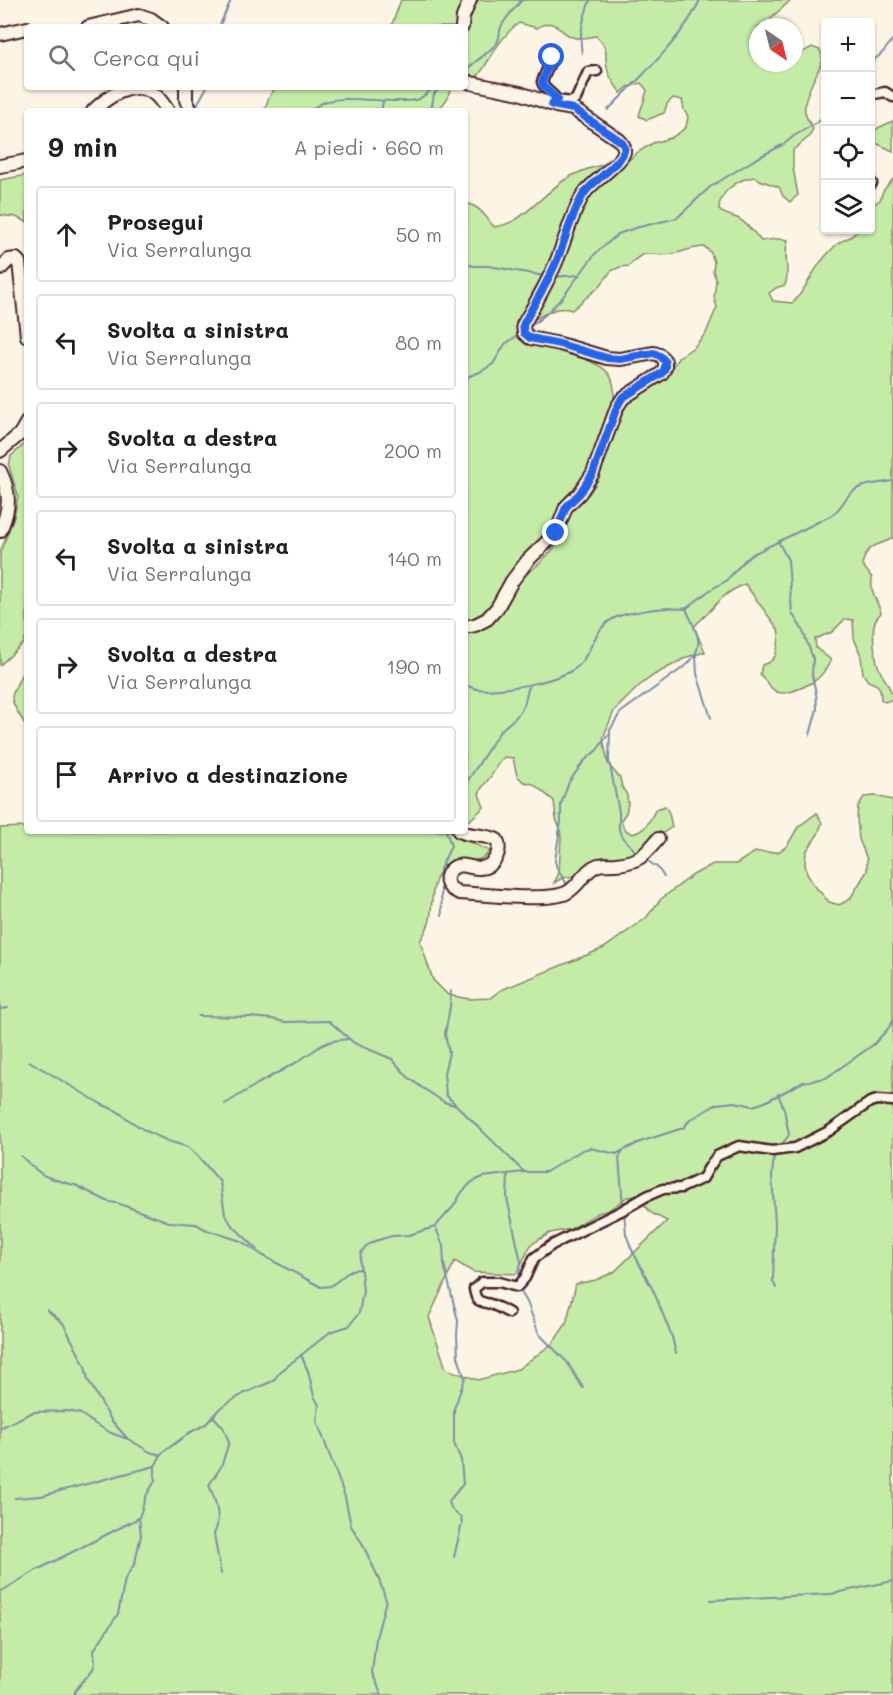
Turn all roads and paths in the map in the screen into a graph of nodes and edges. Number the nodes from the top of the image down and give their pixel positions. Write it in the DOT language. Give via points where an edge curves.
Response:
graph roads {
  1 [pos="470,0"];
  2 [pos="100,24"];
  3 [pos="157,24"];
  4 [pos="462,24"];
  5 [pos="24,29"];
  6 [pos="0,34"];
  7 [pos="552,57"];
  8 [pos="597,71"];
  9 [pos="468,82"];
  10 [pos="125,90"];
  11 [pos="144,90"];
  12 [pos="186,90"];
  13 [pos="875,94"];
  14 [pos="893,97"];
  15 [pos="554,102"];
  16 [pos="98,107"];
  17 [pos="166,108"];
  18 [pos="190,108"];
  19 [pos="24,162"];
  20 [pos="0,166"];
  21 [pos="0,269"];
  22 [pos="24,308"];
  23 [pos="24,427"];
  24 [pos="0,451"];
  25 [pos="0,471"];
  26 [pos="0,531"];
  27 [pos="468,626"];
  28 [pos="467,834"];
  29 [pos="658,839"];
  30 [pos="893,1101"];
  31 [pos="509,1313"];
  1 -- 4 [label="street"];
  2 -- 3 [label="street" via="139,15"];
  5 -- 6 [label="street"];
  7 -- 15 [label="street" via="542,82"];
  8 -- 15 [label="street" via="588,72 576,99"];
  9 -- 15 [label="street"];
  10 -- 16 [label="street"];
  11 -- 17 [label="street" via="153,93"];
  12 -- 18 [label="street"];
  13 -- 14 [label="street" via="885,92"];
  15 -- 27 [label="street" via="573,109 619,140 625,150 580,201 556,262 523,325 524,333 530,338 607,358 654,353 665,361 665,368 622,398 593,473 566,507 556,533 528,560 487,619"];
  19 -- 20 [label="street"];
  21 -- 22 [label="street" via="9,260 19,261"];
  23 -- 24 [label="street"];
  25 -- 26 [label="street" via="9,499"];
  28 -- 29 [label="street" via="497,840 499,854 481,868 454,867 446,877 451,889 459,893 523,896 564,894 591,868 633,862"];
  30 -- 31 [label="street" via="870,1102 820,1137 795,1148 772,1152 739,1146 717,1156 703,1178 647,1196 552,1245 534,1258 517,1287 482,1282 474,1289 480,1302"];
}
